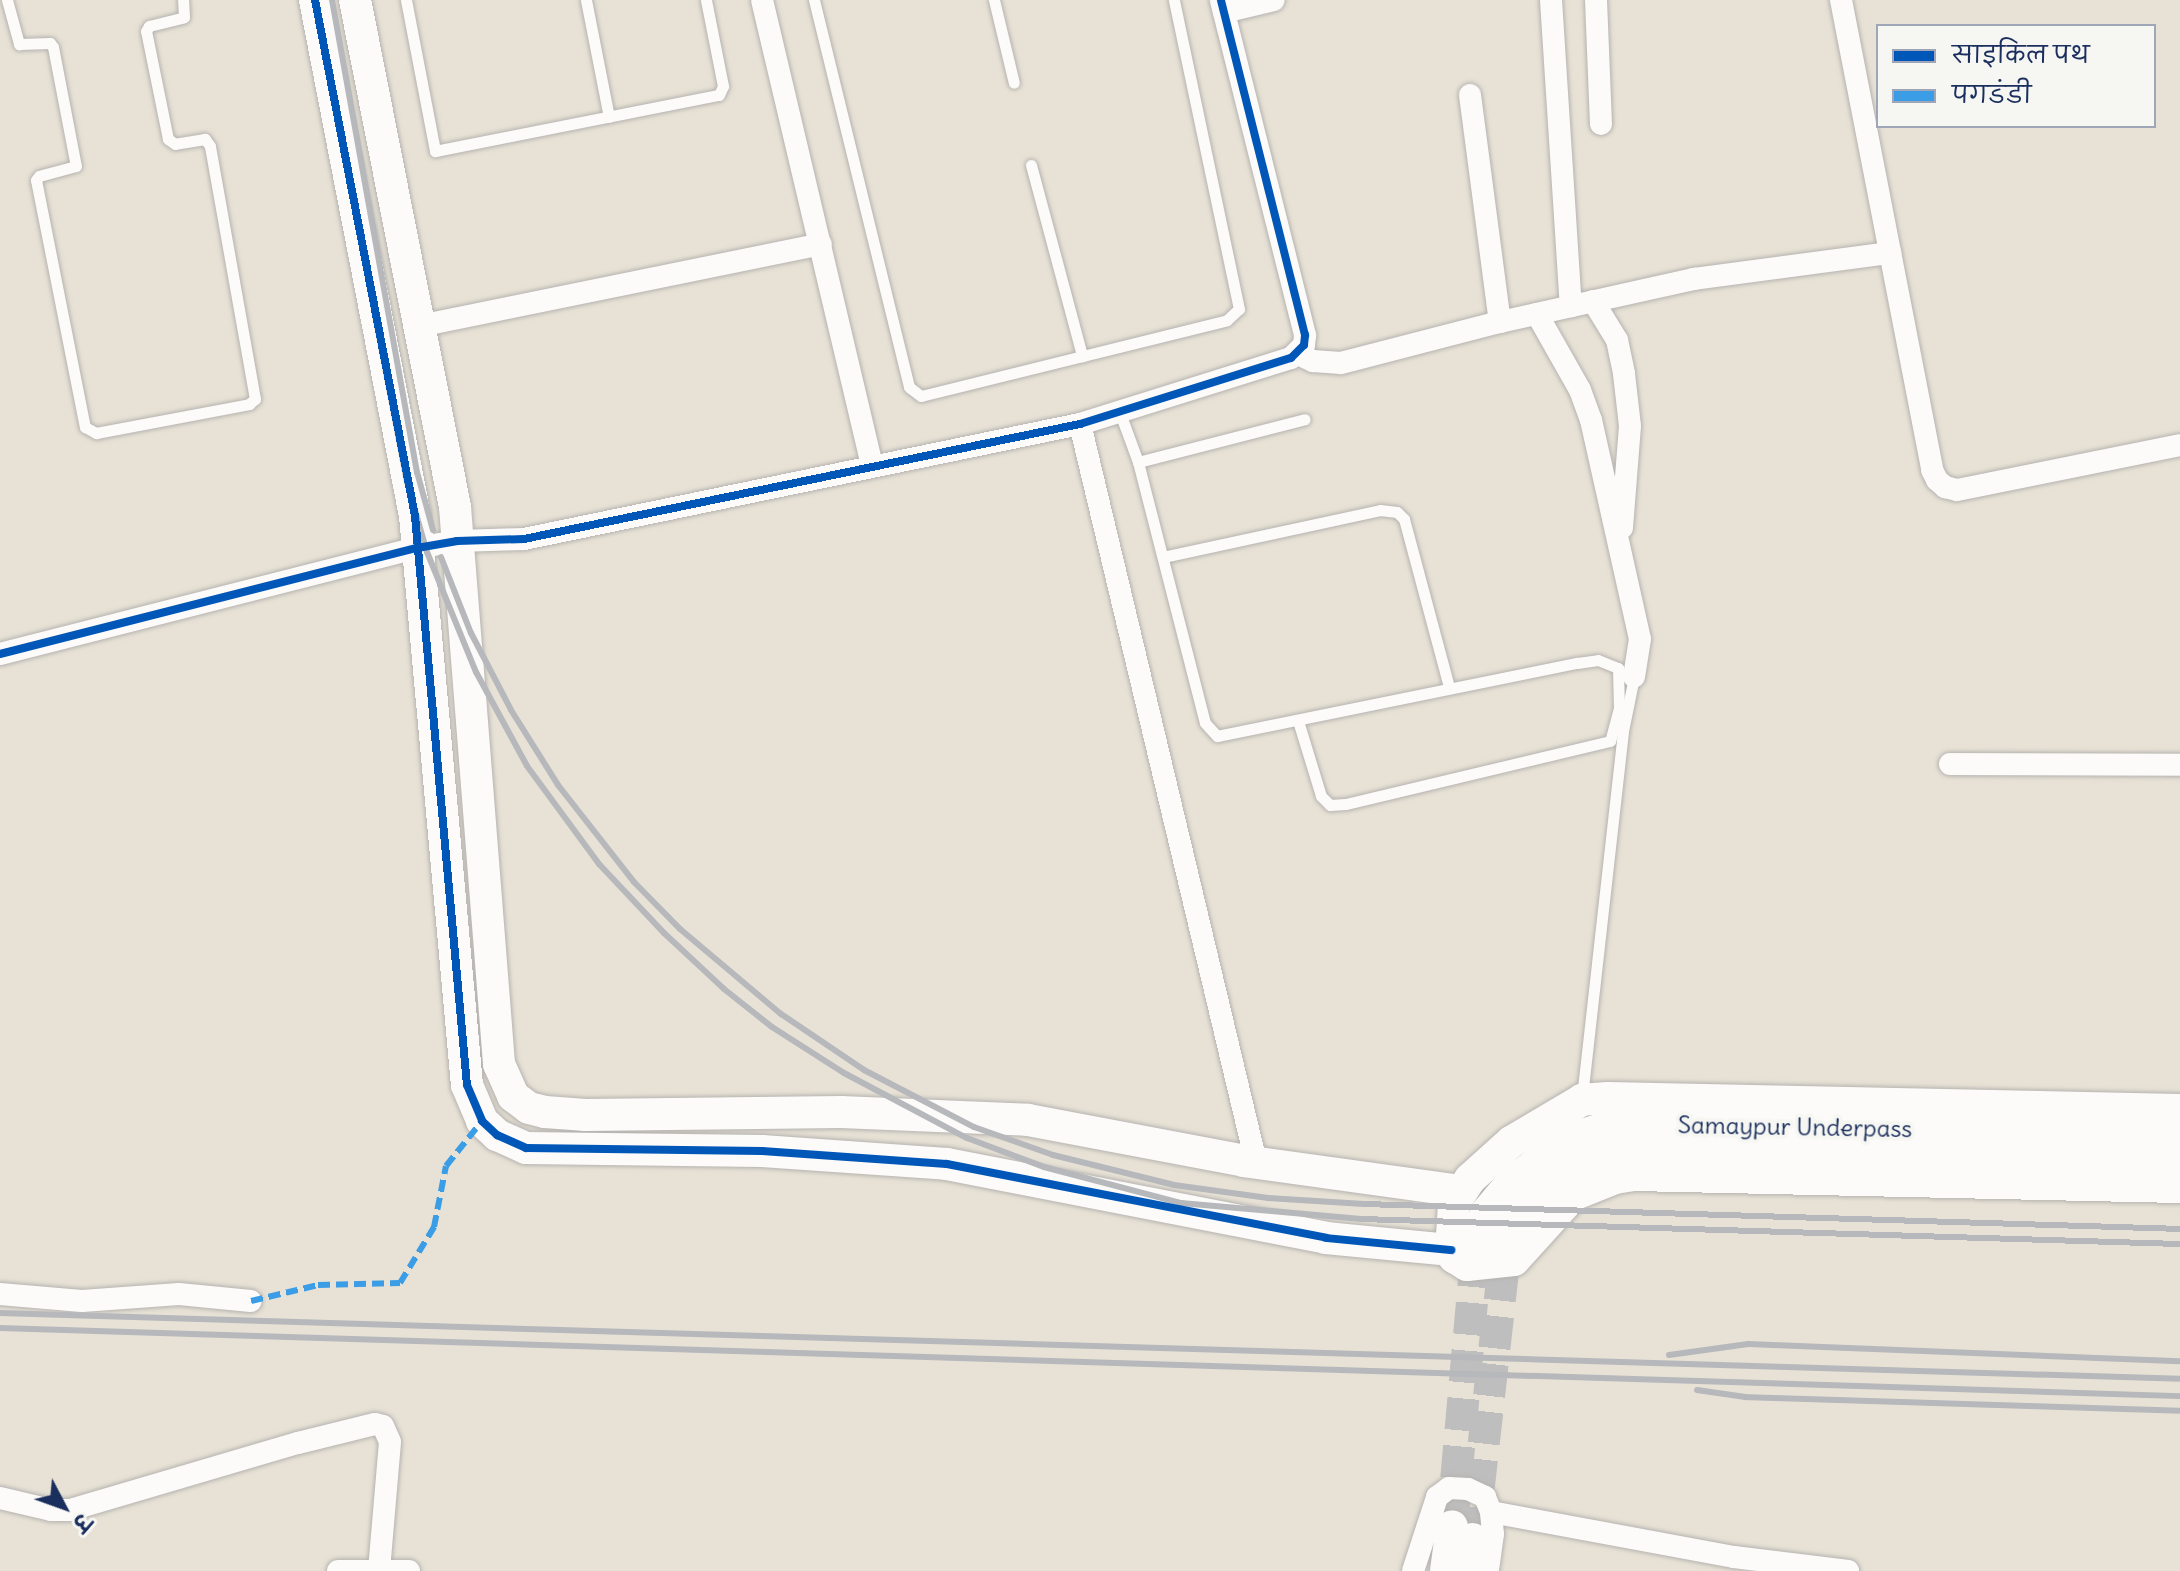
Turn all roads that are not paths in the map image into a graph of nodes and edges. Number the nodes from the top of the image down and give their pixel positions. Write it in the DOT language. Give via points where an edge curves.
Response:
graph roads {
  1 [pos="7,0"];
  2 [pos="183,0"];
  3 [pos="315,0"];
  4 [pos="355,0"];
  5 [pos="406,0"];
  6 [pos="586,0"];
  7 [pos="706,0"];
  8 [pos="762,0"];
  9 [pos="814,0"];
  10 [pos="994,0"];
  11 [pos="1174,0"];
  12 [pos="1274,0"];
  13 [pos="1551,0"];
  14 [pos="1596,0"];
  15 [pos="1841,0"];
  16 [pos="1223,6"];
  17 [pos="1014,83"];
  18 [pos="1470,95"];
  19 [pos="609,117"];
  20 [pos="1601,124"];
  21 [pos="1031,165"];
  22 [pos="821,244"];
  23 [pos="1890,253"];
  24 [pos="1582,304"];
  25 [pos="1537,314"];
  26 [pos="1500,322"];
  27 [pos="419,326"];
  28 [pos="1298,354"];
  29 [pos="1082,356"];
  30 [pos="1120,413"];
  31 [pos="1305,419"];
  32 [pos="1080,424"];
  33 [pos="2180,445"];
  34 [pos="1138,462"];
  35 [pos="872,465"];
  36 [pos="457,541"];
  37 [pos="417,548"];
  38 [pos="1620,556"];
  39 [pos="1163,557"];
  40 [pos="0,654"];
  41 [pos="1634,677"];
  42 [pos="1449,687"];
  43 [pos="1298,721"];
  44 [pos="1950,764"];
  45 [pos="2180,765"];
  46 [pos="513,1096"];
  47 [pos="1582,1100"];
  48 [pos="2180,1110"];
  49 [pos="482,1121"];
  50 [pos="2180,1133"];
  51 [pos="2180,1161"];
  52 [pos="1256,1162"];
  53 [pos="2180,1187"];
  54 [pos="1460,1191"];
  55 [pos="1477,1254"];
  56 [pos="0,1294"];
  57 [pos="251,1301"];
  58 [pos="0,1498"];
  59 [pos="1491,1512"];
  60 [pos="379,1570"];
  61 [pos="338,1571"];
  62 [pos="409,1571"];
  63 [pos="1413,1571"];
  64 [pos="1446,1571"];
  65 [pos="1470,1571"];
  66 [pos="1488,1571"];
  67 [pos="1848,1571"];
  1 -- 2 [label="lane" via="19,44 53,45 76,166 36,180 85,427 96,433 255,399 210,146 201,139 175,144 168,139 146,31 184,17"];
  3 -- 37 [label="street"];
  4 -- 27 [label="street"];
  5 -- 19 [label="lane" via="435,151"];
  6 -- 19 [label="lane"];
  7 -- 19 [label="lane" via="723,86 719,95"];
  8 -- 22 [label="street"];
  9 -- 29 [label="lane" via="912,393 921,396"];
  10 -- 17 [label="lane"];
  11 -- 29 [label="lane" via="1239,309 1227,320"];
  12 -- 16 [label="street"];
  13 -- 24 [label="street"];
  14 -- 20 [label="street"];
  15 -- 23 [label="street"];
  16 -- 28 [label="street" via="1305,335"];
  18 -- 26 [label="street"];
  21 -- 29 [label="lane"];
  22 -- 27 [label="street"];
  22 -- 35 [label="street"];
  23 -- 24 [label="street" via="1694,279"];
  23 -- 33 [label="street" via="1932,470 1945,487 1957,490"];
  24 -- 25 [label="street"];
  24 -- 38 [label="street" via="1617,340 1630,426"];
  25 -- 26 [label="street"];
  25 -- 38 [label="street" via="1591,420"];
  26 -- 28 [label="street" via="1341,363"];
  27 -- 36 [label="street"];
  28 -- 30 [label="street"];
  30 -- 32 [label="street"];
  30 -- 34 [label="lane"];
  31 -- 34 [label="lane"];
  32 -- 35 [label="street"];
  32 -- 52 [label="street"];
  34 -- 39 [label="lane"];
  35 -- 36 [label="street" via="524,539"];
  36 -- 37 [label="street"];
  36 -- 46 [label="street" via="499,1064"];
  37 -- 40 [label="street"];
  37 -- 49 [label="street" via="467,1085"];
  38 -- 41 [label="street" via="1640,639"];
  39 -- 42 [label="lane" via="1380,510 1397,512 1404,519"];
  39 -- 43 [label="lane" via="1209,730 1227,736"];
  41 -- 47 [label="lane" via="1623,731"];
  42 -- 43 [label="lane"];
  42 -- 43 [label="lane" via="1598,660 1610,663 1618,668 1614,734 1610,741 1337,806 1321,796"];
  44 -- 45 [label="street"];
  46 -- 49 [label="street"];
  46 -- 52 [label="street" via="537,1110 586,1115 841,1112 1028,1120"];
  47 -- 48 [label="street"];
  47 -- 54 [label="street" via="1511,1142"];
  49 -- 55 [label="street" via="497,1135 526,1148 762,1151 947,1164 1326,1238"];
  50 -- 55 [label="street, Samaypur Underpass" via="1642,1125 1602,1129 1566,1140 1511,1183 1487,1212"];
  51 -- 55 [label="street, Samaypur Underpass" via="1628,1150 1595,1157 1554,1178 1511,1227"];
  52 -- 54 [label="street"];
  53 -- 55 [label="street" via="1634,1175 1573,1195 1514,1260 1467,1265 1454,1257"];
  54 -- 55 [label="street" via="1454,1204"];
  56 -- 57 [label="street" via="82,1301 179,1294"];
  58 -- 60 [label="street" via="70,1510 375,1424 388,1433 390,1442"];
  59 -- 63 [label="street" via="1479,1493 1449,1488 1437,1497"];
  59 -- 66 [label="street"];
  59 -- 67 [label="street" via="1734,1557"];
  60 -- 61 [label="street"];
  60 -- 62 [label="street"];
  64 -- 65 [label="street" via="1463,1532"];
}
